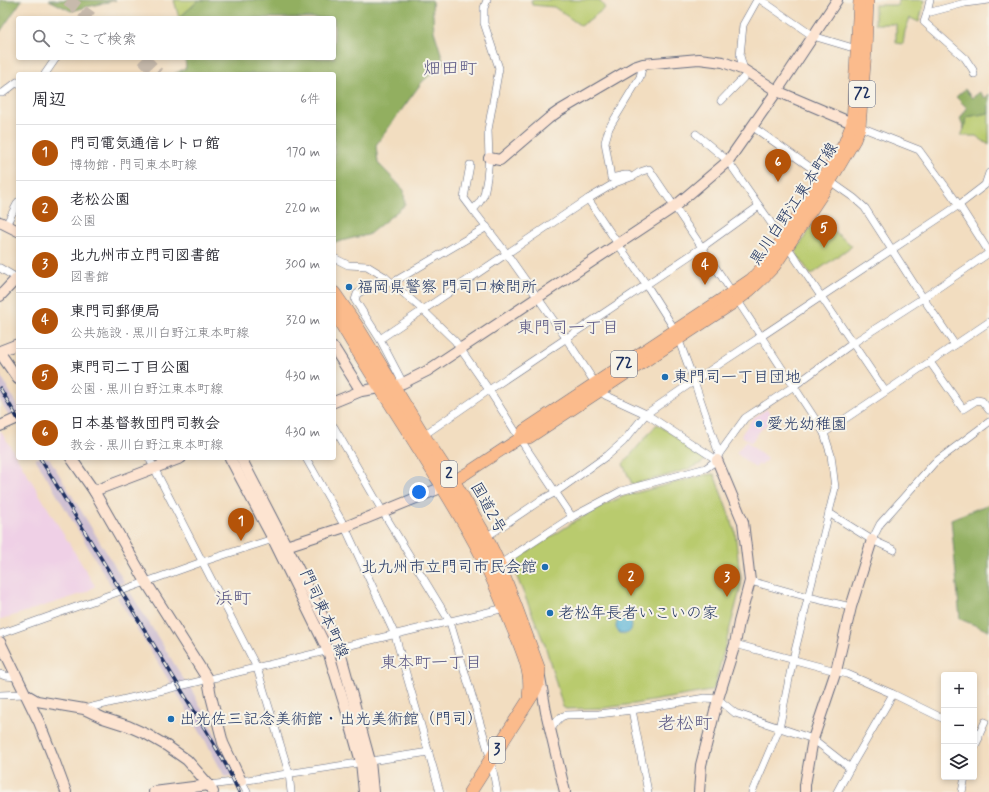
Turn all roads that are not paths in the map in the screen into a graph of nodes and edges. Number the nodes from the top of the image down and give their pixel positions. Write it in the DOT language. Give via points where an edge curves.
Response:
graph roads {
  1 [pos="487,0"];
  2 [pos="757,0"];
  3 [pos="761,0"];
  4 [pos="836,0"];
  5 [pos="858,0"];
  6 [pos="868,0"];
  7 [pos="930,0"];
  8 [pos="989,0"];
  9 [pos="927,13"];
  10 [pos="813,36"];
  11 [pos="861,51"];
  12 [pos="55,60"];
  13 [pos="642,64"];
  14 [pos="746,71"];
  15 [pos="46,72"];
  16 [pos="974,74"];
  17 [pos="16,82"];
  18 [pos="777,91"];
  19 [pos="0,92"];
  20 [pos="721,101"];
  21 [pos="856,125"];
  22 [pos="753,127"];
  23 [pos="696,134"];
  24 [pos="489,158"];
  25 [pos="728,161"];
  26 [pos="470,165"];
  27 [pos="989,173"];
  28 [pos="634,176"];
  29 [pos="827,179"];
  30 [pos="588,199"];
  31 [pos="16,205"];
  32 [pos="959,205"];
  33 [pos="759,206"];
  34 [pos="674,207"];
  35 [pos="473,210"];
  36 [pos="3,223"];
  37 [pos="487,227"];
  38 [pos="16,230"];
  39 [pos="785,243"];
  40 [pos="618,244"];
  41 [pos="701,248"];
  42 [pos="892,250"];
  43 [pos="989,253"];
  44 [pos="507,254"];
  45 [pos="336,259"];
  46 [pos="0,268"];
  47 [pos="16,277"];
  48 [pos="385,277"];
  49 [pos="16,279"];
  50 [pos="392,283"];
  51 [pos="646,284"];
  52 [pos="0,296"];
  53 [pos="336,296"];
  54 [pos="735,296"];
  55 [pos="821,296"];
  56 [pos="538,298"];
  57 [pos="923,298"];
  58 [pos="423,310"];
  59 [pos="336,314"];
  60 [pos="989,322"];
  61 [pos="677,335"];
  62 [pos="761,337"];
  63 [pos="566,338"];
  64 [pos="380,339"];
  65 [pos="853,343"];
  66 [pos="955,344"];
  67 [pos="16,346"];
  68 [pos="461,349"];
  69 [pos="336,351"];
  70 [pos="1,357"];
  71 [pos="930,362"];
  72 [pos="16,377"];
  73 [pos="694,381"];
  74 [pos="393,386"];
  75 [pos="794,386"];
  76 [pos="598,387"];
  77 [pos="489,390"];
  78 [pos="361,391"];
  79 [pos="885,391"];
  80 [pos="336,401"];
  81 [pos="989,410"];
  82 [pos="646,414"];
  83 [pos="16,419"];
  84 [pos="989,422"];
  85 [pos="0,426"];
  86 [pos="336,430"];
  87 [pos="824,433"];
  88 [pos="520,438"];
  89 [pos="419,439"];
  90 [pos="718,457"];
  91 [pos="72,460"];
  92 [pos="150,460"];
  93 [pos="176,460"];
  94 [pos="231,460"];
  95 [pos="243,460"];
  96 [pos="307,460"];
  97 [pos="154,468"];
  98 [pos="448,484"];
  99 [pos="94,491"];
  100 [pos="556,492"];
  101 [pos="383,512"];
  102 [pos="829,513"];
  103 [pos="572,517"];
  104 [pos="345,527"];
  105 [pos="486,537"];
  106 [pos="273,539"];
  107 [pos="872,540"];
  108 [pos="286,546"];
  109 [pos="894,550"];
  110 [pos="202,562"];
  111 [pos="485,562"];
  112 [pos="499,564"];
  113 [pos="491,575"];
  114 [pos="750,581"];
  115 [pos="146,582"];
  116 [pos="808,597"];
  117 [pos="850,607"];
  118 [pos="505,608"];
  119 [pos="450,622"];
  120 [pos="0,634"];
  121 [pos="395,635"];
  122 [pos="0,642"];
  123 [pos="735,644"];
  124 [pos="339,648"];
  125 [pos="328,651"];
  126 [pos="793,659"];
  127 [pos="257,668"];
  128 [pos="836,671"];
  129 [pos="534,672"];
  130 [pos="0,674"];
  131 [pos="17,677"];
  132 [pos="208,680"];
  133 [pos="536,688"];
  134 [pos="0,694"];
  135 [pos="25,694"];
  136 [pos="893,694"];
  137 [pos="718,699"];
  138 [pos="84,709"];
  139 [pos="523,709"];
  140 [pos="632,710"];
  141 [pos="546,712"];
  142 [pos="941,718"];
  143 [pos="985,722"];
  144 [pos="779,728"];
  145 [pos="550,730"];
  146 [pos="977,734"];
  147 [pos="813,739"];
  148 [pos="429,752"];
  149 [pos="491,760"];
  150 [pos="365,762"];
  151 [pos="850,768"];
  152 [pos="289,774"];
  153 [pos="964,780"];
  154 [pos="241,781"];
  155 [pos="211,788"];
  156 [pos="66,792"];
  157 [pos="154,792"];
  158 [pos="247,792"];
  159 [pos="291,792"];
  160 [pos="364,792"];
  161 [pos="374,792"];
  162 [pos="440,792"];
  163 [pos="470,792"];
  164 [pos="497,792"];
  165 [pos="565,792"];
  166 [pos="648,792"];
  167 [pos="699,792"];
  168 [pos="752,792"];
  169 [pos="806,792"];
  170 [pos="837,792"];
  171 [pos="962,792"];
  1 -- 24 [label="street" via="484,23 499,68 488,130"];
  2 -- 14 [label="street" via="743,25 740,56"];
  3 -- 10 [label="street"];
  4 -- 10 [label="street"];
  5 -- 11 [label="main road, 黒川白野江東本町線 / 72"];
  6 -- 11 [label="main road, 黒川白野江東本町線 / 72"];
  7 -- 9 [label="street"];
  8 -- 9 [label="street"];
  9 -- 16 [label="street" via="924,22 965,58"];
  10 -- 11 [label="street"];
  10 -- 18 [label="street"];
  11 -- 21 [label="main road, 黒川白野江東本町線 / 72"];
  12 -- 15 [label="street"];
  13 -- 14 [label="street" via="699,59 723,62"];
  13 -- 24 [label="street" via="559,111 500,160"];
  13 -- 28 [label="street" via="640,77 609,128 605,142 611,178"];
  14 -- 18 [label="street"];
  14 -- 20 [label="street"];
  17 -- 19 [label="street" via="3,93"];
  18 -- 21 [label="street"];
  18 -- 22 [label="street"];
  21 -- 29 [label="main road, 黒川白野江東本町線 / 72" via="855,140"];
  21 -- 32 [label="street" via="919,150"];
  22 -- 25 [label="street"];
  22 -- 29 [label="street"];
  23 -- 25 [label="street"];
  24 -- 35 [label="street" via="484,195"];
  25 -- 33 [label="street"];
  25 -- 34 [label="street"];
  26 -- 35 [label="street" via="464,198"];
  27 -- 32 [label="street" via="985,185"];
  28 -- 30 [label="street" via="615,183"];
  28 -- 34 [label="street" via="649,169"];
  29 -- 39 [label="main road, 黒川白野江東本町線 / 72"];
  29 -- 42 [label="street" via="865,208"];
  30 -- 40 [label="street"];
  30 -- 44 [label="street"];
  31 -- 36 [label="street"];
  32 -- 42 [label="street"];
  32 -- 43 [label="street"];
  33 -- 39 [label="street"];
  33 -- 41 [label="street"];
  34 -- 40 [label="street"];
  34 -- 41 [label="street"];
  35 -- 37 [label="street"];
  36 -- 38 [label="street"];
  37 -- 44 [label="street"];
  37 -- 50 [label="street"];
  39 -- 54 [label="main road, 黒川白野江東本町線 / 72" via="775,266 765,277 744,296"];
  39 -- 55 [label="street"];
  40 -- 51 [label="street"];
  40 -- 56 [label="street"];
  41 -- 51 [label="street"];
  41 -- 54 [label="street"];
  42 -- 55 [label="street"];
  42 -- 57 [label="street"];
  43 -- 57 [label="street"];
  44 -- 56 [label="street"];
  44 -- 58 [label="street"];
  45 -- 48 [label="street" via="348,264 367,266"];
  46 -- 47 [label="street"];
  48 -- 50 [label="street"];
  48 -- 64 [label="street" via="357,294 356,300"];
  49 -- 52 [label="street"];
  50 -- 58 [label="street"];
  51 -- 61 [label="street"];
  51 -- 63 [label="street"];
  53 -- 74 [label="highway, 国道2号 / 2"];
  54 -- 61 [label="main road, 黒川白野江東本町線 / 72"];
  54 -- 62 [label="street"];
  55 -- 62 [label="street"];
  55 -- 65 [label="street"];
  56 -- 63 [label="street"];
  56 -- 68 [label="street"];
  57 -- 65 [label="street"];
  57 -- 66 [label="street"];
  58 -- 64 [label="street"];
  58 -- 68 [label="street"];
  59 -- 74 [label="highway, 国道2号 / 2"];
  60 -- 66 [label="street"];
  61 -- 73 [label="street"];
  61 -- 76 [label="main road, 黒川白野江東本町線 / 72"];
  62 -- 73 [label="street"];
  62 -- 75 [label="street"];
  63 -- 76 [label="street"];
  63 -- 77 [label="street"];
  64 -- 74 [label="street"];
  65 -- 75 [label="street"];
  65 -- 79 [label="street"];
  66 -- 71 [label="street"];
  67 -- 70 [label="street"];
  68 -- 74 [label="street" via="428,371"];
  68 -- 77 [label="street"];
  69 -- 78 [label="street"];
  70 -- 72 [label="street"];
  71 -- 79 [label="street"];
  71 -- 81 [label="street" via="963,410 977,400 982,401"];
  73 -- 82 [label="street"];
  73 -- 90 [label="street"];
  74 -- 78 [label="street"];
  74 -- 89 [label="highway, 国道2号 / 2"];
  75 -- 87 [label="street"];
  75 -- 90 [label="street" via="745,418"];
  76 -- 82 [label="street" via="605,395"];
  76 -- 88 [label="main road, 黒川白野江東本町線 / 72" via="529,438"];
  77 -- 88 [label="street"];
  77 -- 89 [label="street"];
  78 -- 80 [label="street"];
  79 -- 87 [label="street"];
  82 -- 90 [label="street"];
  82 -- 100 [label="street" via="623,442 608,455"];
  83 -- 85 [label="street"];
  84 -- 107 [label="street" via="934,463 880,524"];
  86 -- 101 [label="street"];
  87 -- 102 [label="street" via="831,455 835,488"];
  88 -- 98 [label="main road, 黒川白野江東本町線 / 72"];
  88 -- 100 [label="street"];
  89 -- 98 [label="highway, 国道2号 / 2"];
  90 -- 103 [label="street" via="706,468 621,492"];
  90 -- 114 [label="street" via="743,522"];
  91 -- 99 [label="street"];
  92 -- 97 [label="street"];
  93 -- 97 [label="street"];
  94 -- 106 [label="street, 門司東本町線"];
  95 -- 108 [label="street, 門司東本町線"];
  96 -- 104 [label="street"];
  97 -- 99 [label="street"];
  97 -- 110 [label="street"];
  98 -- 101 [label="street"];
  98 -- 105 [label="highway, 国道2号 / 2"];
  98 -- 111 [label="highway, 国道2号 / 2"];
  99 -- 115 [label="street"];
  100 -- 103 [label="street"];
  100 -- 105 [label="street"];
  101 -- 104 [label="street"];
  101 -- 119 [label="street"];
  102 -- 107 [label="street"];
  102 -- 116 [label="street"];
  103 -- 112 [label="street"];
  104 -- 108 [label="street"];
  104 -- 121 [label="street"];
  105 -- 112 [label="highway, 国道2号 / 2"];
  106 -- 108 [label="street"];
  106 -- 110 [label="street"];
  106 -- 125 [label="street, 門司東本町線"];
  107 -- 109 [label="street"];
  107 -- 117 [label="street"];
  108 -- 124 [label="street, 門司東本町線"];
  110 -- 115 [label="street"];
  110 -- 127 [label="street"];
  111 -- 112 [label="street"];
  111 -- 113 [label="highway, 国道2号 / 2"];
  112 -- 113 [label="street"];
  112 -- 129 [label="highway, 国道2号 / 2" via="521,619"];
  113 -- 118 [label="highway, 国道2号 / 2"];
  114 -- 116 [label="street"];
  114 -- 123 [label="street"];
  115 -- 120 [label="street"];
  115 -- 132 [label="street"];
  116 -- 117 [label="street"];
  116 -- 126 [label="street"];
  117 -- 128 [label="street"];
  118 -- 119 [label="street"];
  118 -- 129 [label="highway, 国道2号 / 2"];
  119 -- 121 [label="street"];
  119 -- 149 [label="street"];
  121 -- 124 [label="street"];
  121 -- 148 [label="street"];
  122 -- 131 [label="street"];
  123 -- 126 [label="street"];
  123 -- 137 [label="street"];
  124 -- 125 [label="street"];
  124 -- 150 [label="street, 門司東本町線"];
  125 -- 127 [label="street"];
  125 -- 150 [label="street, 門司東本町線"];
  126 -- 128 [label="street"];
  126 -- 144 [label="street"];
  127 -- 132 [label="street"];
  127 -- 152 [label="street"];
  128 -- 136 [label="street"];
  128 -- 147 [label="street"];
  129 -- 133 [label="highway, 3" via="539,677"];
  129 -- 139 [label="highway, 3"];
  129 -- 141 [label="street"];
  130 -- 131 [label="street"];
  131 -- 135 [label="street"];
  132 -- 138 [label="street"];
  132 -- 154 [label="street" via="223,743"];
  133 -- 139 [label="highway, 3"];
  133 -- 141 [label="street"];
  134 -- 135 [label="street"];
  135 -- 138 [label="street" via="37,701"];
  135 -- 156 [label="street" via="39,722"];
  136 -- 142 [label="street"];
  136 -- 151 [label="street"];
  137 -- 140 [label="street" via="705,698"];
  137 -- 144 [label="street" via="734,713"];
  137 -- 167 [label="street" via="701,765"];
  138 -- 155 [label="street" via="128,726 167,746 187,760"];
  139 -- 149 [label="highway, 3"];
  140 -- 145 [label="street" via="566,715"];
  140 -- 166 [label="street"];
  141 -- 145 [label="street"];
  143 -- 146 [label="street"];
  144 -- 147 [label="street"];
  144 -- 168 [label="street"];
  145 -- 165 [label="street"];
  147 -- 151 [label="street"];
  147 -- 169 [label="street"];
  148 -- 150 [label="street"];
  148 -- 162 [label="street"];
  149 -- 163 [label="highway, 3"];
  149 -- 164 [label="street"];
  150 -- 152 [label="street"];
  150 -- 160 [label="street, 門司東本町線"];
  150 -- 161 [label="street, 門司東本町線"];
  151 -- 170 [label="street"];
  152 -- 154 [label="street"];
  152 -- 159 [label="street"];
  153 -- 171 [label="street"];
  154 -- 155 [label="street"];
  154 -- 158 [label="street"];
  155 -- 157 [label="street"];
}
